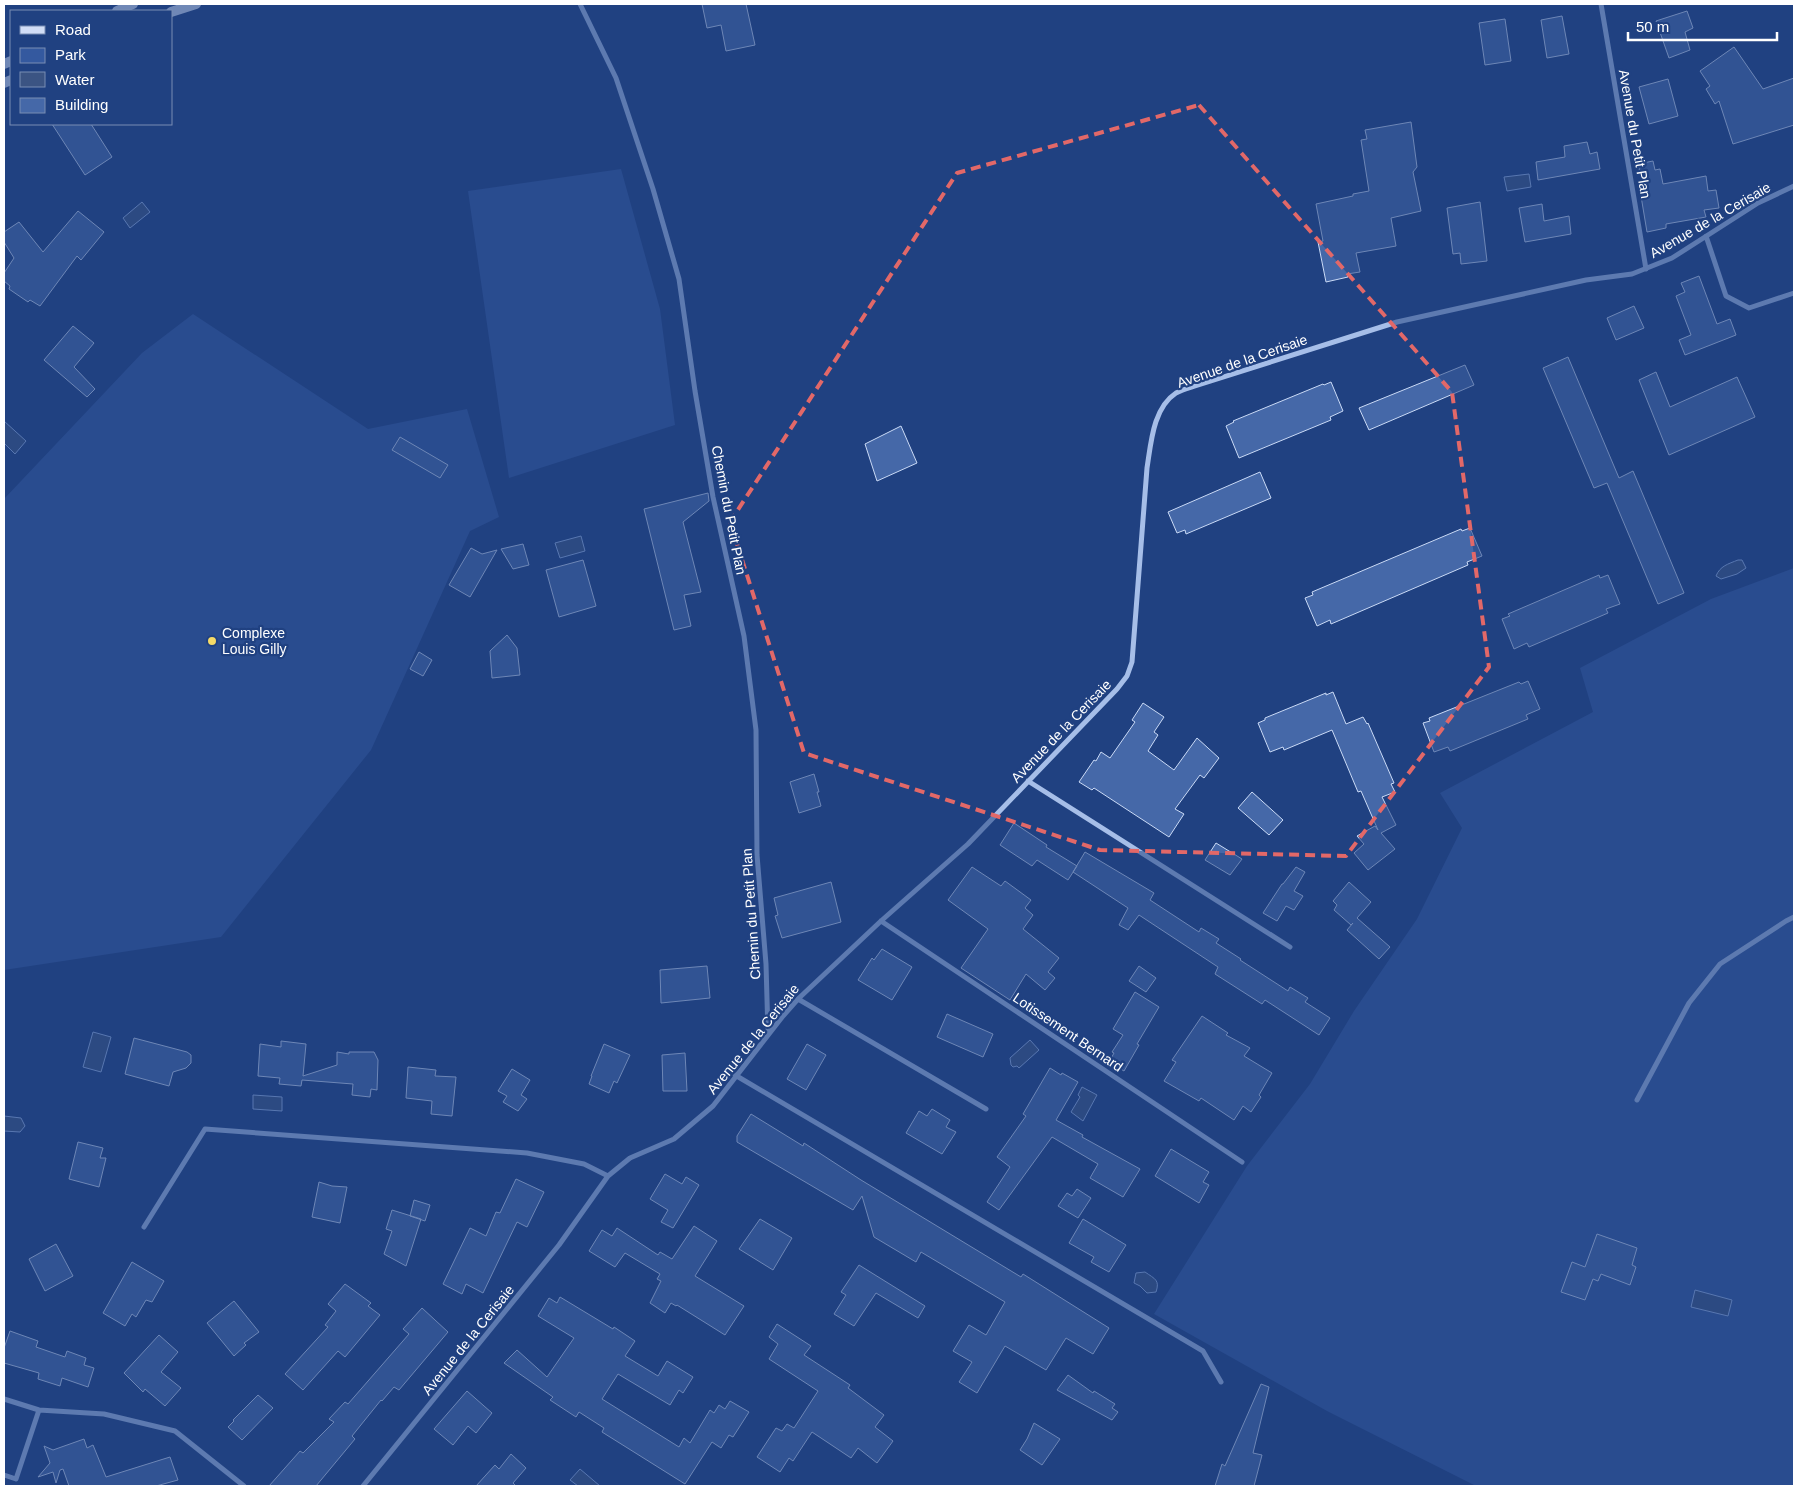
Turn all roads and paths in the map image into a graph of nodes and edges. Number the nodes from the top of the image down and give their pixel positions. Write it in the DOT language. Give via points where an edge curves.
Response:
graph roads {
  1 [pos="133,4"];
  2 [pos="196,4"];
  3 [pos="1600,4"];
  4 [pos="580,5"];
  5 [pos="119,10"];
  6 [pos="172,12"];
  7 [pos="1794,186"];
  8 [pos="1706,236"];
  9 [pos="1646,269"];
  10 [pos="1794,293"];
  11 [pos="1028,781"];
  12 [pos="1794,917"];
  13 [pos="881,921"];
  14 [pos="1290,948"];
  15 [pos="798,999"];
  16 [pos="768,1034"];
  17 [pos="735,1075"];
  18 [pos="1637,1100"];
  19 [pos="986,1109"];
  20 [pos="1242,1162"];
  21 [pos="608,1176"];
  22 [pos="144,1227"];
  23 [pos="1221,1382"];
  24 [pos="4,1399"];
  25 [pos="39,1410"];
  26 [pos="4,1475"];
  27 [pos="244,1486"];
  28 [pos="363,1486"];
  1 -- 5 [label="main road"];
  2 -- 6 [label="main road"];
  3 -- 9 [label="street, Avenue du Petit Plan"];
  4 -- 16 [label="street, Chemin du Petit Plan" via="616,78 680,279 695,391 713,497 744,636 756,730 757,855"];
  7 -- 8 [label="street, Avenue de la Cerisaie" via="1758,203"];
  8 -- 9 [label="street, Avenue de la Cerisaie" via="1672,258"];
  8 -- 10 [label="street" via="1726,296 1749,308"];
  9 -- 11 [label="street, Avenue de la Cerisaie" via="1396,322 1176,393 1165,404 1152,436 1132,662 1127,676"];
  11 -- 13 [label="street, Avenue de la Cerisaie" via="968,844"];
  11 -- 14 [label="street"];
  12 -- 18 [label="street" via="1720,964 1689,1003"];
  13 -- 15 [label="street, Avenue de la Cerisaie"];
  13 -- 20 [label="street, Lotissement Bernard"];
  15 -- 16 [label="street, Avenue de la Cerisaie"];
  15 -- 19 [label="street"];
  16 -- 17 [label="street, Avenue de la Cerisaie"];
  17 -- 21 [label="street, Avenue de la Cerisaie" via="713,1106 674,1139 630,1158"];
  17 -- 23 [label="street" via="1203,1351"];
  21 -- 22 [label="street" via="584,1164 527,1153 204,1129"];
  21 -- 28 [label="street, Avenue de la Cerisaie" via="559,1246"];
  24 -- 25 [label="street"];
  25 -- 26 [label="street" via="16,1478"];
  25 -- 27 [label="street" via="104,1414 175,1431"];
}
